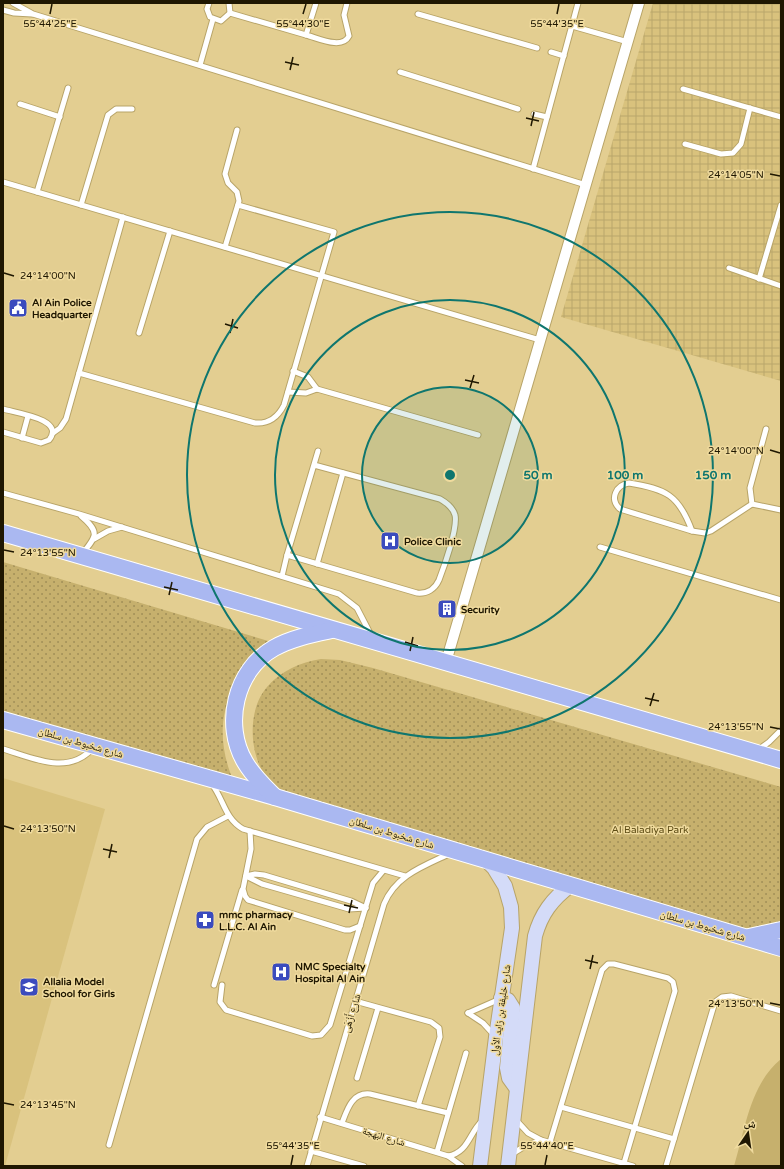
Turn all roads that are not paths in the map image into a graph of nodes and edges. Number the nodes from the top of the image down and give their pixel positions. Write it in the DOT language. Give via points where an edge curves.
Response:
graph roads {
  1 [pos="13,3"];
  2 [pos="209,3"];
  3 [pos="229,3"];
  4 [pos="316,3"];
  5 [pos="347,3"];
  6 [pos="578,3"];
  7 [pos="639,3"];
  8 [pos="3,10"];
  9 [pos="33,14"];
  10 [pos="230,14"];
  11 [pos="418,14"];
  12 [pos="213,19"];
  13 [pos="572,26"];
  14 [pos="306,35"];
  15 [pos="628,42"];
  16 [pos="537,48"];
  17 [pos="551,52"];
  18 [pos="564,56"];
  19 [pos="200,65"];
  20 [pos="400,72"];
  21 [pos="68,88"];
  22 [pos="683,89"];
  23 [pos="20,104"];
  24 [pos="750,108"];
  25 [pos="132,109"];
  26 [pos="518,109"];
  27 [pos="534,114"];
  28 [pos="60,117"];
  29 [pos="781,117"];
  30 [pos="547,118"];
  31 [pos="237,130"];
  32 [pos="685,144"];
  33 [pos="533,169"];
  34 [pos="3,182"];
  35 [pos="586,185"];
  36 [pos="37,192"];
  37 [pos="81,205"];
  38 [pos="238,205"];
  39 [pos="781,205"];
  40 [pos="123,217"];
  41 [pos="170,231"];
  42 [pos="225,247"];
  43 [pos="729,268"];
  44 [pos="321,276"];
  45 [pos="760,279"];
  46 [pos="781,286"];
  47 [pos="139,333"];
  48 [pos="540,340"];
  49 [pos="293,371"];
  50 [pos="79,373"];
  51 [pos="317,389"];
  52 [pos="288,392"];
  53 [pos="3,409"];
  54 [pos="28,416"];
  55 [pos="766,429"];
  56 [pos="3,432"];
  57 [pos="53,433"];
  58 [pos="478,435"];
  59 [pos="22,438"];
  60 [pos="318,451"];
  61 [pos="314,466"];
  62 [pos="343,473"];
  63 [pos="3,492"];
  64 [pos="752,504"];
  65 [pos="781,510"];
  66 [pos="79,514"];
  67 [pos="123,527"];
  68 [pos="692,531"];
  69 [pos="3,533"];
  70 [pos="94,539"];
  71 [pos="600,547"];
  72 [pos="81,555"];
  73 [pos="287,555"];
  74 [pos="317,564"];
  75 [pos="282,576"];
  76 [pos="781,600"];
  77 [pos="334,629"];
  78 [pos="375,641"];
  79 [pos="446,662"];
  80 [pos="3,720"];
  81 [pos="781,730"];
  82 [pos="96,746"];
  83 [pos="3,749"];
  84 [pos="754,752"];
  85 [pos="781,760"];
  86 [pos="204,777"];
  87 [pos="274,798"];
  88 [pos="228,816"];
  89 [pos="250,831"];
  90 [pos="456,851"];
  91 [pos="486,860"];
  92 [pos="383,870"];
  93 [pos="246,876"];
  94 [pos="405,876"];
  95 [pos="570,885"];
  96 [pos="243,889"];
  97 [pos="366,908"];
  98 [pos="360,926"];
  99 [pos="781,930"];
  100 [pos="748,938"];
  101 [pos="781,948"];
  102 [pos="214,985"];
  103 [pos="222,985"];
  104 [pos="501,998"];
  105 [pos="355,1002"];
  106 [pos="378,1008"];
  107 [pos="781,1012"];
  108 [pos="496,1037"];
  109 [pos="466,1053"];
  110 [pos="357,1078"];
  111 [pos="517,1089"];
  112 [pos="418,1106"];
  113 [pos="561,1107"];
  114 [pos="448,1113"];
  115 [pos="320,1116"];
  116 [pos="514,1116"];
  117 [pos="486,1117"];
  118 [pos="342,1123"];
  119 [pos="634,1128"];
  120 [pos="674,1139"];
  121 [pos="541,1140"];
  122 [pos="550,1142"];
  123 [pos="109,1144"];
  124 [pos="311,1151"];
  125 [pos="437,1152"];
  126 [pos="448,1156"];
  127 [pos="509,1161"];
  128 [pos="624,1163"];
  129 [pos="307,1166"];
  130 [pos="364,1166"];
  131 [pos="462,1166"];
  132 [pos="480,1166"];
  133 [pos="633,1166"];
  134 [pos="666,1166"];
  1 -- 9 [label="lane"];
  2 -- 12 [label="lane" via="208,13"];
  3 -- 10 [label="lane"];
  4 -- 14 [label="lane"];
  5 -- 14 [label="lane" via="344,20 349,33 345,41 337,43"];
  6 -- 13 [label="lane"];
  7 -- 15 [label="street"];
  8 -- 9 [label="lane"];
  9 -- 19 [label="lane"];
  10 -- 12 [label="lane" via="221,21"];
  10 -- 14 [label="lane"];
  11 -- 16 [label="lane"];
  12 -- 19 [label="lane"];
  13 -- 15 [label="lane"];
  13 -- 18 [label="lane"];
  15 -- 35 [label="street"];
  17 -- 18 [label="lane"];
  18 -- 30 [label="lane"];
  19 -- 33 [label="lane"];
  20 -- 26 [label="lane"];
  21 -- 28 [label="lane"];
  22 -- 24 [label="lane"];
  23 -- 28 [label="lane"];
  24 -- 29 [label="lane"];
  24 -- 32 [label="lane" via="741,144 733,153 726,155"];
  25 -- 37 [label="lane" via="116,109 108,115"];
  27 -- 30 [label="lane"];
  28 -- 36 [label="lane"];
  30 -- 33 [label="lane"];
  31 -- 38 [label="lane" via="225,174 228,183 237,192"];
  33 -- 35 [label="lane"];
  34 -- 36 [label="lane"];
  35 -- 48 [label="street"];
  36 -- 37 [label="lane"];
  37 -- 40 [label="lane"];
  38 -- 42 [label="lane"];
  38 -- 44 [label="lane" via="334,232"];
  39 -- 45 [label="lane"];
  40 -- 41 [label="lane"];
  40 -- 50 [label="lane"];
  41 -- 42 [label="lane"];
  41 -- 47 [label="lane"];
  42 -- 44 [label="lane"];
  43 -- 45 [label="lane"];
  44 -- 48 [label="lane"];
  44 -- 49 [label="lane"];
  45 -- 46 [label="lane"];
  48 -- 79 [label="street"];
  49 -- 51 [label="lane" via="308,377"];
  49 -- 52 [label="lane"];
  50 -- 52 [label="lane" via="261,424 277,416"];
  50 -- 57 [label="lane" via="66,418 60,428"];
  51 -- 52 [label="lane" via="306,393"];
  51 -- 58 [label="lane"];
  53 -- 54 [label="lane"];
  54 -- 57 [label="lane" via="48,422"];
  54 -- 59 [label="lane"];
  55 -- 64 [label="lane" via="750,488"];
  56 -- 59 [label="lane"];
  57 -- 59 [label="lane" via="46,442"];
  60 -- 61 [label="lane"];
  61 -- 62 [label="lane"];
  61 -- 73 [label="lane"];
  62 -- 74 [label="lane"];
  62 -- 74 [label="lane" via="440,500 453,510 455,526 439,580 434,588 426,592 417,593"];
  63 -- 66 [label="lane"];
  64 -- 65 [label="lane"];
  64 -- 68 [label="lane" via="711,531"];
  66 -- 67 [label="lane"];
  66 -- 70 [label="lane" via="93,527"];
  67 -- 70 [label="lane" via="108,531"];
  67 -- 75 [label="lane"];
  68 -- 68 [label="lane" via="623,512 615,503 616,490 629,482 669,495 679,503"];
  69 -- 72 [label="main road"];
  70 -- 72 [label="lane"];
  71 -- 76 [label="lane"];
  72 -- 77 [label="main road"];
  73 -- 74 [label="lane"];
  73 -- 75 [label="lane"];
  75 -- 78 [label="lane" via="332,591 346,598 357,608"];
  77 -- 78 [label="main road"];
  77 -- 87 [label="main road" via="301,637 273,648 251,669 238,692 234,718 238,748 253,774"];
  78 -- 79 [label="main road"];
  79 -- 84 [label="main road"];
  80 -- 82 [label="main road, شارع شخبوط بن سلطان"];
  81 -- 84 [label="lane"];
  82 -- 83 [label="lane" via="85,756 72,762 51,763"];
  82 -- 86 [label="main road, شارع شخبوط بن سلطان"];
  84 -- 85 [label="main road"];
  86 -- 87 [label="main road, شارع شخبوط بن سلطان"];
  86 -- 88 [label="lane" via="219,795"];
  87 -- 90 [label="main road, شارع شخبوط بن سلطان"];
  88 -- 89 [label="lane" via="237,826"];
  88 -- 123 [label="lane" via="207,827 197,839"];
  89 -- 92 [label="lane"];
  89 -- 93 [label="lane" via="251,849"];
  90 -- 91 [label="main road, شارع شخبوط بن سلطان"];
  90 -- 94 [label="lane, شارع أَزْهَى"];
  91 -- 95 [label="main road, شارع شخبوط بن سلطان"];
  91 -- 104 [label="main road, شارع خليفة بن زايد الأول" via="505,886 512,917"];
  92 -- 94 [label="lane"];
  92 -- 97 [label="lane" via="373,883"];
  93 -- 96 [label="lane"];
  93 -- 97 [label="lane" via="262,884 349,909"];
  93 -- 97 [label="lane" via="264,875 351,901"];
  94 -- 105 [label="lane, شارع أَزْهَى" via="389,891"];
  95 -- 100 [label="main road, شارع شخبوط بن سلطان"];
  95 -- 111 [label="main road" via="550,904 537,928"];
  96 -- 98 [label="lane" via="245,896 252,901 345,930"];
  96 -- 102 [label="lane"];
  97 -- 98 [label="lane"];
  98 -- 103 [label="lane" via="330,1025 321,1035 312,1036 226,1010 220,1002"];
  99 -- 100 [label="main road"];
  100 -- 101 [label="main road, شارع شخبوط بن سلطان"];
  104 -- 108 [label="main road, شارع خليفة بن زايد الأول"];
  104 -- 108 [label="lane" via="468,1013"];
  104 -- 111 [label="main road" via="508,1000 513,1008 507,1068 511,1082"];
  105 -- 106 [label="lane"];
  105 -- 115 [label="lane, شارع أَزْهَى"];
  106 -- 110 [label="lane"];
  106 -- 112 [label="lane" via="431,1022 439,1028 440,1037"];
  107 -- 120 [label="lane" via="731,996 722,997 715,1002"];
  108 -- 117 [label="main road, شارع خليفة بن زايد الأول"];
  109 -- 114 [label="lane"];
  111 -- 116 [label="main road"];
  112 -- 114 [label="lane"];
  112 -- 118 [label="lane" via="363,1094 351,1102"];
  113 -- 119 [label="lane"];
  113 -- 119 [label="lane" via="603,968 608,964 614,964 668,978 674,984 675,991"];
  113 -- 122 [label="lane"];
  114 -- 125 [label="lane"];
  115 -- 118 [label="lane, شارع البَهجة"];
  115 -- 124 [label="lane, شارع أَزْهَى"];
  116 -- 121 [label="lane" via="528,1133"];
  116 -- 127 [label="main road"];
  117 -- 126 [label="lane" via="476,1127 462,1150"];
  117 -- 132 [label="main road, شارع خليفة بن زايد الأول"];
  118 -- 125 [label="lane, شارع البَهجة"];
  119 -- 120 [label="lane"];
  119 -- 128 [label="lane"];
  120 -- 134 [label="lane"];
  121 -- 122 [label="lane"];
  121 -- 127 [label="lane" via="525,1146"];
  122 -- 128 [label="lane"];
  124 -- 129 [label="lane, شارع أَزْهَى"];
  124 -- 130 [label="lane"];
  125 -- 126 [label="lane, شارع البَهجة"];
  126 -- 131 [label="lane, شارع البَهجة"];
  128 -- 133 [label="lane"];
}
